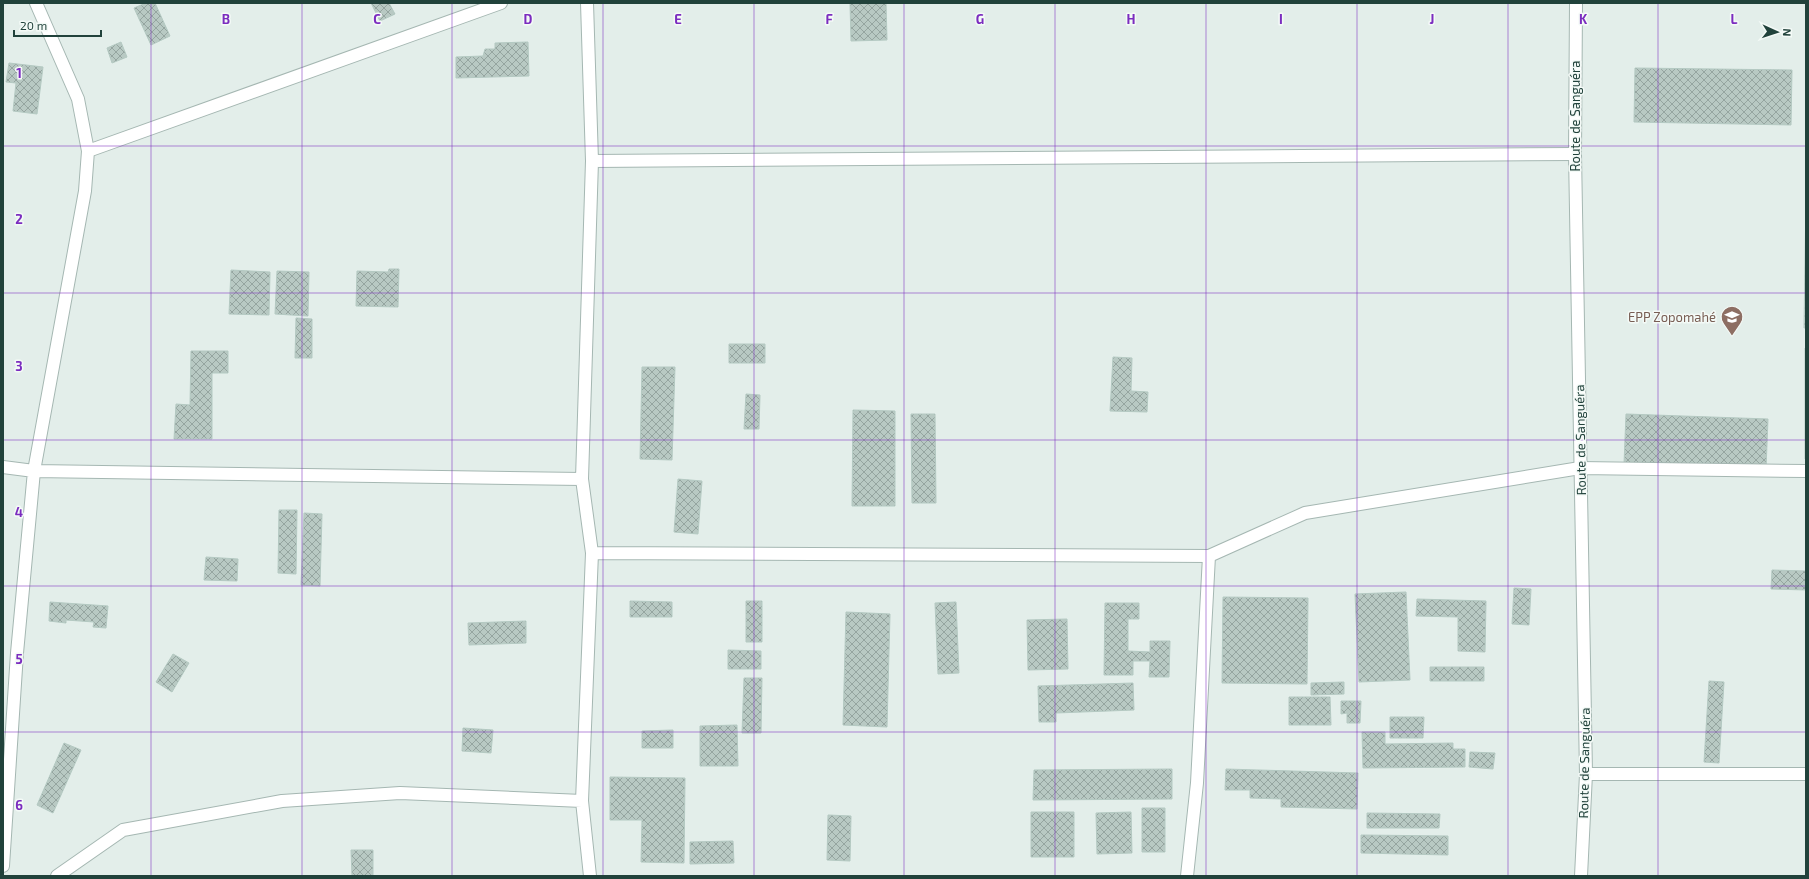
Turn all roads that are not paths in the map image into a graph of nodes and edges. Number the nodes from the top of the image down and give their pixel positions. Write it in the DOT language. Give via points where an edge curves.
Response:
graph roads {
  1 [pos="36,3"];
  2 [pos="501,3"];
  3 [pos="587,3"];
  4 [pos="1576,3"];
  5 [pos="88,151"];
  6 [pos="1575,154"];
  7 [pos="592,160"];
  8 [pos="3,467"];
  9 [pos="1580,468"];
  10 [pos="34,471"];
  11 [pos="1806,471"];
  12 [pos="582,479"];
  13 [pos="592,553"];
  14 [pos="1209,556"];
  15 [pos="1586,774"];
  16 [pos="1806,774"];
  17 [pos="582,801"];
  18 [pos="3,866"];
  19 [pos="57,876"];
  20 [pos="590,876"];
  21 [pos="1187,876"];
  22 [pos="1581,876"];
  1 -- 5 [label="street" via="78,99"];
  2 -- 5 [label="street"];
  3 -- 7 [label="street"];
  4 -- 6 [label="street, Route de Sanguéra"];
  5 -- 10 [label="street" via="85,191"];
  6 -- 7 [label="street"];
  6 -- 9 [label="street, Route de Sanguéra"];
  7 -- 12 [label="street"];
  8 -- 10 [label="street"];
  9 -- 11 [label="street"];
  9 -- 14 [label="street" via="1305,513"];
  9 -- 15 [label="street, Route de Sanguéra"];
  10 -- 12 [label="street"];
  10 -- 18 [label="street" via="17,653"];
  12 -- 13 [label="street"];
  13 -- 14 [label="street"];
  13 -- 17 [label="street"];
  14 -- 21 [label="street" via="1197,783"];
  15 -- 16 [label="street"];
  15 -- 22 [label="street, Route de Sanguéra"];
  17 -- 19 [label="street" via="400,793 282,801 123,830"];
  17 -- 20 [label="street"];
}
